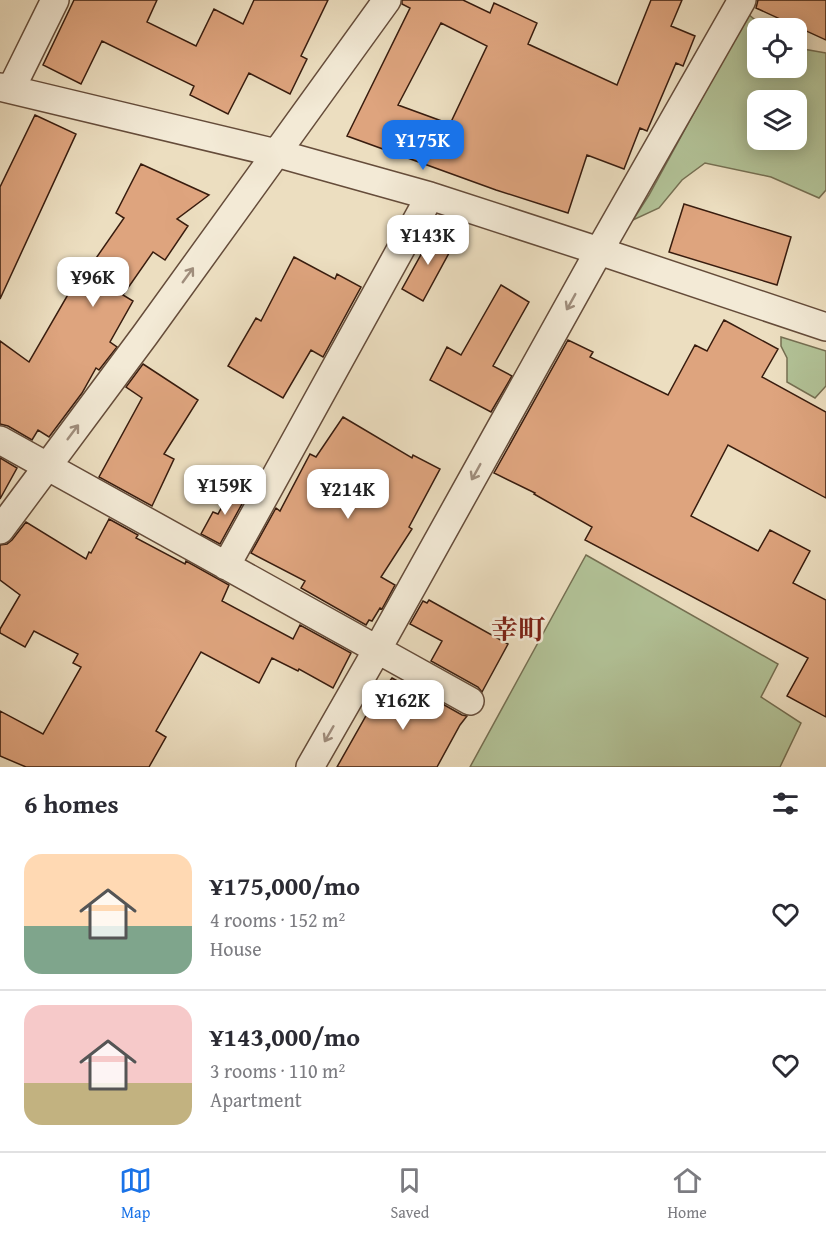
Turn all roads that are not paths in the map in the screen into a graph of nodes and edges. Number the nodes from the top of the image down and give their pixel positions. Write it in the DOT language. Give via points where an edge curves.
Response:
graph roads {
  1 [pos="55,0"];
  2 [pos="387,0"];
  3 [pos="742,0"];
  4 [pos="5,88"];
  5 [pos="276,153"];
  6 [pos="430,196"];
  7 [pos="599,251"];
  8 [pos="826,327"];
  9 [pos="0,440"];
  10 [pos="47,467"];
  11 [pos="0,530"];
  12 [pos="226,566"];
  13 [pos="377,650"];
  14 [pos="470,702"];
  15 [pos="310,767"];
  1 -- 4 [label="street"];
  2 -- 5 [label="street"];
  3 -- 7 [label="street"];
  4 -- 5 [label="street"];
  5 -- 6 [label="street"];
  10 -- 5 [label="street, one-way"];
  6 -- 7 [label="street"];
  6 -- 12 [label="street"];
  7 -- 8 [label="street"];
  7 -- 13 [label="street, one-way"];
  9 -- 10 [label="street"];
  10 -- 11 [label="street"];
  10 -- 12 [label="street"];
  12 -- 13 [label="street"];
  13 -- 14 [label="street"];
  13 -- 15 [label="street, one-way"];
}
